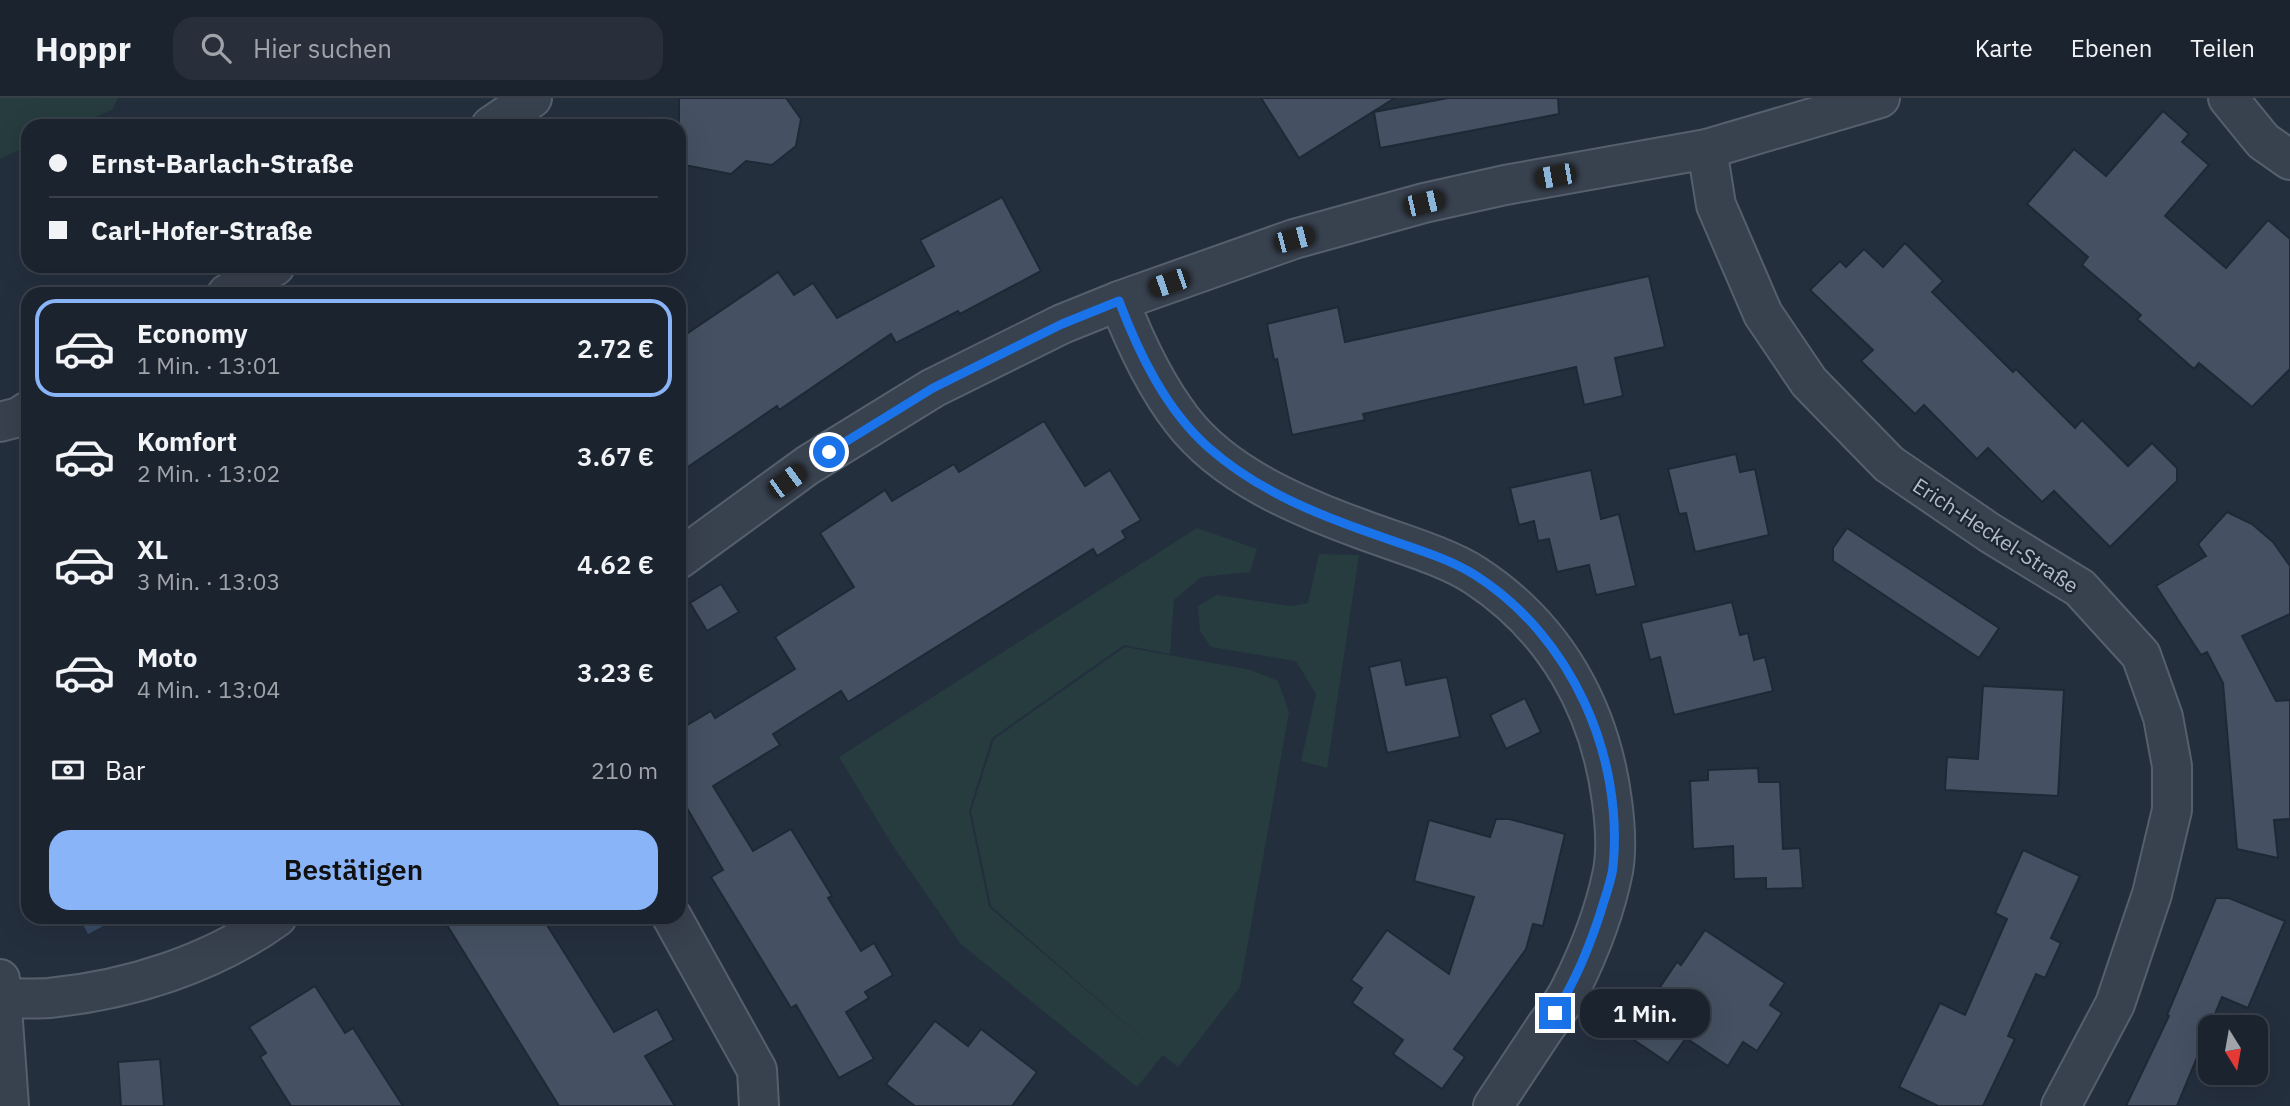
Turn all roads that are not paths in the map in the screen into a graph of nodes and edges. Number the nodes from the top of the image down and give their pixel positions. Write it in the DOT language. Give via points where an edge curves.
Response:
graph roads {
  1 [pos="532,98"];
  2 [pos="1880,98"];
  3 [pos="2228,98"];
  4 [pos="501,119"];
  5 [pos="1707,149"];
  6 [pos="2290,160"];
  7 [pos="263,273"];
  8 [pos="239,287"];
  9 [pos="1119,301"];
  10 [pos="21,416"];
  11 [pos="0,422"];
  12 [pos="686,554"];
  13 [pos="267,924"];
  14 [pos="676,924"];
  15 [pos="0,979"];
  16 [pos="0,998"];
  17 [pos="9,1106"];
  18 [pos="759,1106"];
  19 [pos="1493,1106"];
  20 [pos="2061,1106"];
  1 -- 4 [label="street"];
  2 -- 5 [label="street"];
  3 -- 6 [label="street" via="2263,141"];
  5 -- 9 [label="street" via="1424,203 1294,239"];
  5 -- 20 [label="street, Erich-Heckel-Straße" via="1716,205 1763,314 1809,382 1889,464 2080,589 2141,655 2164,718 2172,766 2172,810 2152,894 2115,1004"];
  7 -- 8 [label="street"];
  9 -- 12 [label="street" via="933,388 808,465"];
  9 -- 19 [label="street" via="1163,390 1183,421 1210,449 1255,482 1312,512 1475,575 1515,605 1546,638 1587,704 1608,771 1615,822 1613,870 1595,931 1570,990"];
  10 -- 11 [label="street"];
  13 -- 16 [label="street" via="168,973 48,998"];
  14 -- 18 [label="street" via="757,1070"];
  15 -- 16 [label="street"];
  16 -- 17 [label="street"];
}
